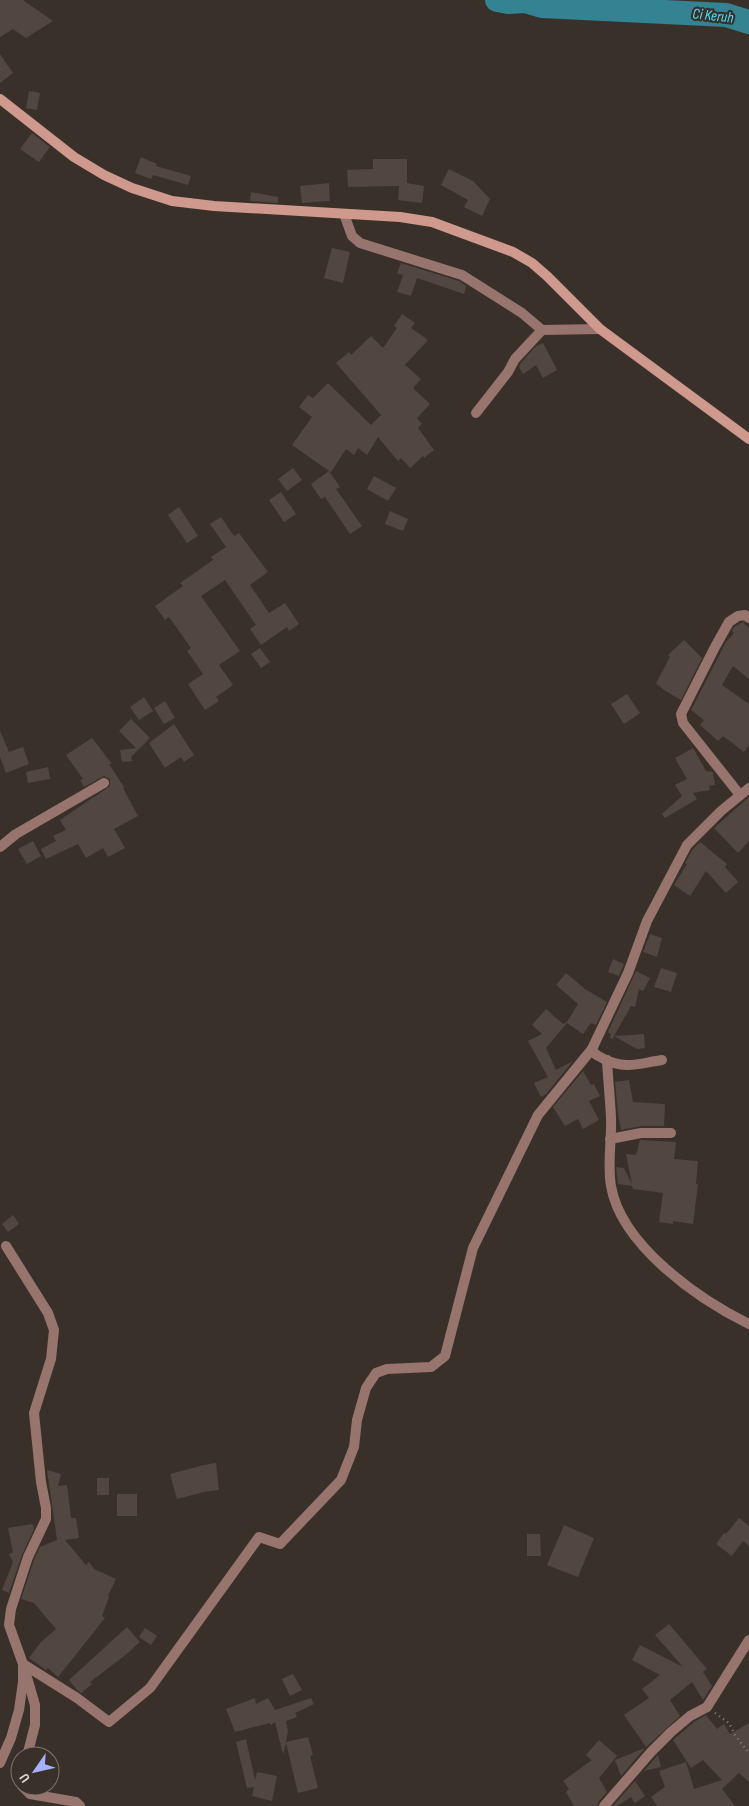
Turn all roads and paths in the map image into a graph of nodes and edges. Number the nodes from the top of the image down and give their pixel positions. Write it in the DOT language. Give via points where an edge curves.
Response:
graph roads {
  1 [pos="0,100"];
  2 [pos="344,214"];
  3 [pos="600,329"];
  4 [pos="542,330"];
  5 [pos="476,413"];
  6 [pos="749,438"];
  7 [pos="749,618"];
  8 [pos="104,782"];
  9 [pos="749,788"];
  10 [pos="740,795"];
  11 [pos="0,847"];
  12 [pos="592,1049"];
  13 [pos="606,1060"];
  14 [pos="662,1060"];
  15 [pos="671,1133"];
  16 [pos="610,1139"];
  17 [pos="6,1246"];
  18 [pos="749,1324"];
  19 [pos="749,1640"];
  20 [pos="23,1664"];
  21 [pos="707,1707"];
  22 [pos="30,1746"];
  23 [pos="749,1754"];
  24 [pos="0,1763"];
  25 [pos="42,1796"];
  26 [pos="80,1806"];
  27 [pos="604,1806"];
  1 -- 2 [label="street" via="74,156 132,188 172,201"];
  2 -- 3 [label="street" via="394,216 432,222 513,252 547,276"];
  2 -- 4 [label="street" via="352,236 360,243 462,275 522,312"];
  3 -- 4 [label="street"];
  3 -- 6 [label="street"];
  4 -- 5 [label="street" via="515,359"];
  7 -- 10 [label="street" via="738,616 729,622 681,714 683,722"];
  8 -- 11 [label="street" via="27,826"];
  9 -- 10 [label="street"];
  10 -- 12 [label="street" via="683,852 647,921 628,972"];
  12 -- 13 [label="street" via="594,1054"];
  12 -- 20 [label="street" via="538,1115 473,1248 445,1356 431,1367 387,1369 376,1373 366,1388 356,1420 354,1446 340,1480 280,1544 259,1538 150,1688 109,1722"];
  13 -- 14 [label="street" via="626,1066"];
  13 -- 16 [label="street"];
  15 -- 16 [label="street" via="641,1133"];
  16 -- 18 [label="street" via="614,1200 637,1241 683,1284"];
  17 -- 20 [label="street" via="48,1313 54,1330 51,1359 34,1413 46,1519 28,1557 11,1608 9,1625"];
  19 -- 21 [label="street"];
  20 -- 22 [label="street" via="34,1705 35,1726"];
  20 -- 24 [label="street" via="19,1710"];
  21 -- 23 [label="path" via="729,1723"];
  21 -- 27 [label="street" via="690,1716 651,1752"];
  25 -- 26 [label="street" via="76,1802"];
}
